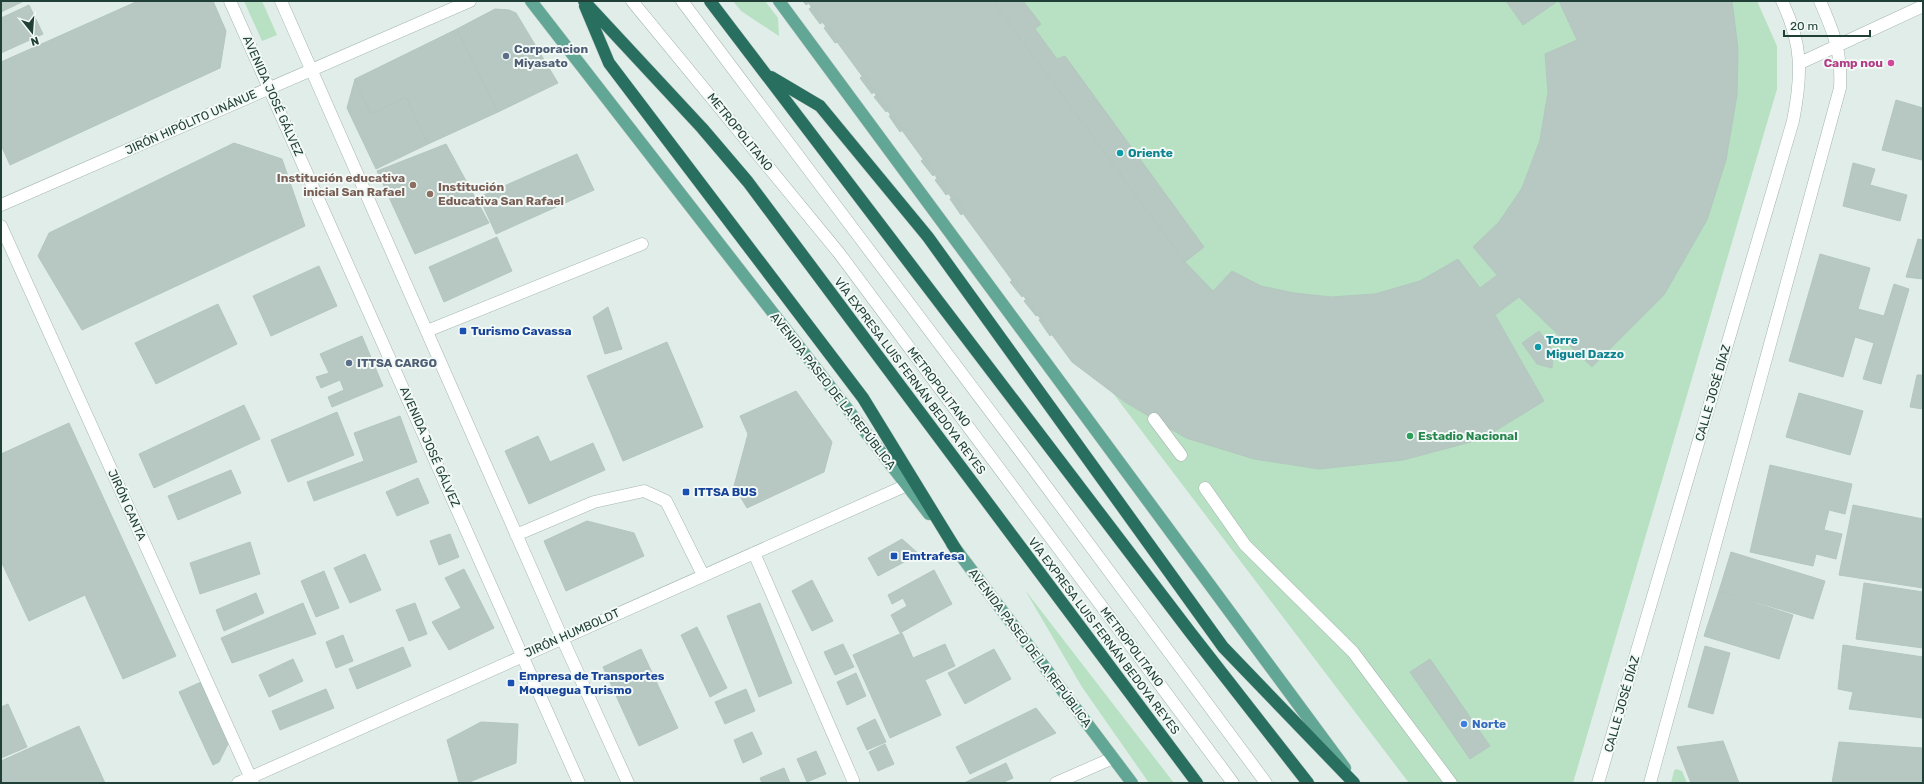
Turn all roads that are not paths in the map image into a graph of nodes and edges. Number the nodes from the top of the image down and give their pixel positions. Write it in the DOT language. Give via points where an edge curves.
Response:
graph roads {
  1 [pos="230,1"];
  2 [pos="281,1"];
  3 [pos="470,1"];
  4 [pos="531,1"];
  5 [pos="583,1"];
  6 [pos="632,1"];
  7 [pos="682,1"];
  8 [pos="710,1"];
  9 [pos="779,1"];
  10 [pos="1782,1"];
  11 [pos="1820,1"];
  12 [pos="1923,6"];
  13 [pos="1838,47"];
  14 [pos="1800,63"];
  15 [pos="312,69"];
  16 [pos="766,74"];
  17 [pos="270,88"];
  18 [pos="1,205"];
  19 [pos="1,226"];
  20 [pos="642,244"];
  21 [pos="427,330"];
  22 [pos="1154,419"];
  23 [pos="1181,455"];
  24 [pos="907,485"];
  25 [pos="1205,488"];
  26 [pos="516,535"];
  27 [pos="754,553"];
  28 [pos="958,553"];
  29 [pos="703,575"];
  30 [pos="562,638"];
  31 [pos="523,655"];
  32 [pos="1113,758"];
  33 [pos="252,780"];
  34 [pos="853,780"];
  35 [pos="238,783"];
  36 [pos="579,783"];
  37 [pos="628,783"];
  38 [pos="1056,783"];
  39 [pos="1132,783"];
  40 [pos="1197,783"];
  41 [pos="1233,783"];
  42 [pos="1266,783"];
  43 [pos="1308,783"];
  44 [pos="1355,783"];
  45 [pos="1451,783"];
  46 [pos="1598,783"];
  47 [pos="1650,783"];
  1 -- 17 [label="street, AVENIDA JOSÉ GÁLVEZ"];
  2 -- 15 [label="street"];
  3 -- 15 [label="street, JIRÓN HIPÓLITO UNÁNUE"];
  4 -- 24 [label="main road, AVENIDA PASEO DE LA REPÚBLICA" via="871,442"];
  5 -- 28 [label="highway" via="609,63 863,398"];
  5 -- 40 [label="highway, VÍA EXPRESA LUIS FERNÁN BEDOYA REYES" via="702,128 748,182"];
  6 -- 41 [label="street, METROPOLITANO" via="839,253"];
  7 -- 42 [label="street" via="1023,454"];
  8 -- 16 [label="highway"];
  9 -- 44 [label="main road"];
  10 -- 14 [label="street, CALLE JOSÉ DÍAZ" via="1791,24"];
  11 -- 13 [label="street"];
  12 -- 13 [label="street"];
  13 -- 14 [label="street"];
  13 -- 47 [label="street" via="1840,81 1833,114"];
  14 -- 46 [label="street, CALLE JOSÉ DÍAZ" via="1799,90 1793,121"];
  15 -- 17 [label="street, JIRÓN HIPÓLITO UNÁNUE"];
  15 -- 21 [label="street"];
  16 -- 43 [label="highway" via="1190,632"];
  16 -- 44 [label="highway" via="820,106 928,237 1223,647"];
  17 -- 18 [label="street, JIRÓN HIPÓLITO UNÁNUE"];
  17 -- 31 [label="street, AVENIDA JOSÉ GÁLVEZ"];
  19 -- 33 [label="street, JIRÓN CANTA"];
  20 -- 21 [label="street"];
  21 -- 26 [label="street"];
  22 -- 23 [label="street"];
  24 -- 27 [label="street, JIRÓN HUMBOLDT"];
  24 -- 28 [label="main road, AVENIDA PASEO DE LA REPÚBLICA"];
  25 -- 45 [label="street" via="1245,545 1353,652"];
  26 -- 29 [label="street" via="594,502 644,491 666,501"];
  26 -- 30 [label="street"];
  27 -- 29 [label="street, JIRÓN HUMBOLDT"];
  27 -- 34 [label="street"];
  28 -- 32 [label="main road, AVENIDA PASEO DE LA REPÚBLICA"];
  29 -- 30 [label="street, JIRÓN HUMBOLDT"];
  30 -- 31 [label="street, JIRÓN HUMBOLDT"];
  30 -- 37 [label="street"];
  31 -- 33 [label="street, JIRÓN HUMBOLDT"];
  31 -- 36 [label="street, AVENIDA JOSÉ GÁLVEZ"];
  32 -- 38 [label="street"];
  32 -- 39 [label="main road, AVENIDA PASEO DE LA REPÚBLICA"];
  33 -- 35 [label="street, JIRÓN HUMBOLDT"];
}
